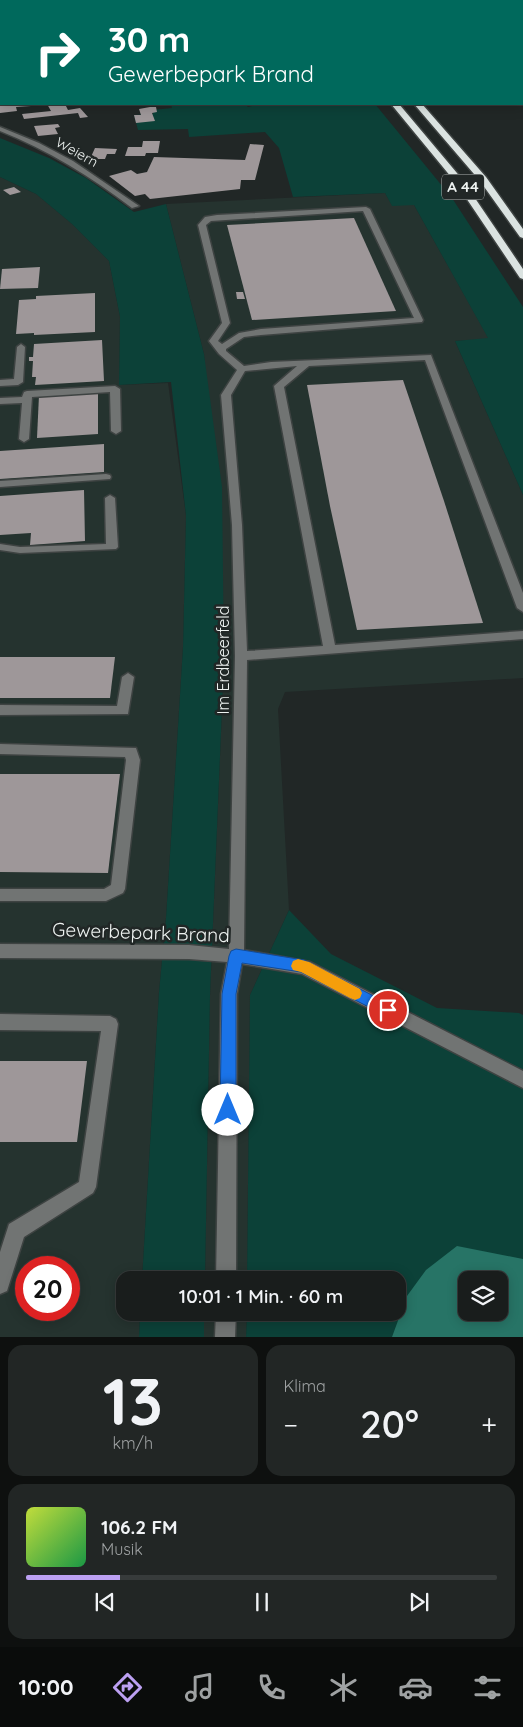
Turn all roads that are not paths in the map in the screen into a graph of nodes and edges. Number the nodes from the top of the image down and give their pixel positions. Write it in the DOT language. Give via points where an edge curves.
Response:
graph roads {
  1 [pos="396,105"];
  2 [pos="419,105"];
  3 [pos="0,129"];
  4 [pos="135,206"];
  5 [pos="523,235"];
  6 [pos="523,276"];
  7 [pos="21,347"];
  8 [pos="221,348"];
  9 [pos="307,363"];
  10 [pos="242,369"];
  11 [pos="0,384"];
  12 [pos="26,400"];
  13 [pos="0,401"];
  14 [pos="116,431"];
  15 [pos="24,439"];
  16 [pos="106,477"];
  17 [pos="0,484"];
  18 [pos="110,498"];
  19 [pos="0,546"];
  20 [pos="523,608"];
  21 [pos="523,635"];
  22 [pos="330,650"];
  23 [pos="241,656"];
  24 [pos="128,677"];
  25 [pos="0,710"];
  26 [pos="0,749"];
  27 [pos="0,895"];
  28 [pos="0,951"];
  29 [pos="236,956"];
  30 [pos="0,1022"];
  31 [pos="523,1080"];
  32 [pos="226,1271"];
  33 [pos="0,1284"];
  34 [pos="226,1321"];
  35 [pos="225,1337"];
  1 -- 6 [label="highway, A 44" via="459,181"];
  2 -- 5 [label="highway, A 44" via="483,179"];
  3 -- 4 [label="street, Weiern" via="93,175"];
  7 -- 11 [label="street" via="18,382"];
  8 -- 8 [label="street" via="242,335 261,332 419,320 366,209 208,219 202,225 226,323 213,341"];
  8 -- 10 [label="street"];
  9 -- 10 [label="street"];
  9 -- 20 [label="street" via="428,357"];
  9 -- 22 [label="street" via="279,386"];
  10 -- 23 [label="street, Im Erdbeerfeld" via="226,395 237,525"];
  12 -- 13 [label="street"];
  12 -- 14 [label="street" via="27,394 115,389"];
  12 -- 15 [label="street"];
  16 -- 17 [label="street"];
  18 -- 19 [label="street" via="112,547 20,550"];
  21 -- 22 [label="street"];
  22 -- 23 [label="street"];
  23 -- 29 [label="street, Im Erdbeerfeld"];
  24 -- 25 [label="street" via="123,711"];
  26 -- 27 [label="street" via="131,752 133,760 118,889 106,895"];
  28 -- 29 [label="street, Gewerbepark Brand" via="189,952"];
  29 -- 31 [label="street, Gewerbepark Brand" via="304,966"];
  29 -- 32 [label="street, Im Erdbeerfeld" via="229,994"];
  30 -- 33 [label="street" via="110,1024 87,1187 16,1231"];
  34 -- 35 [label="street"];
}
